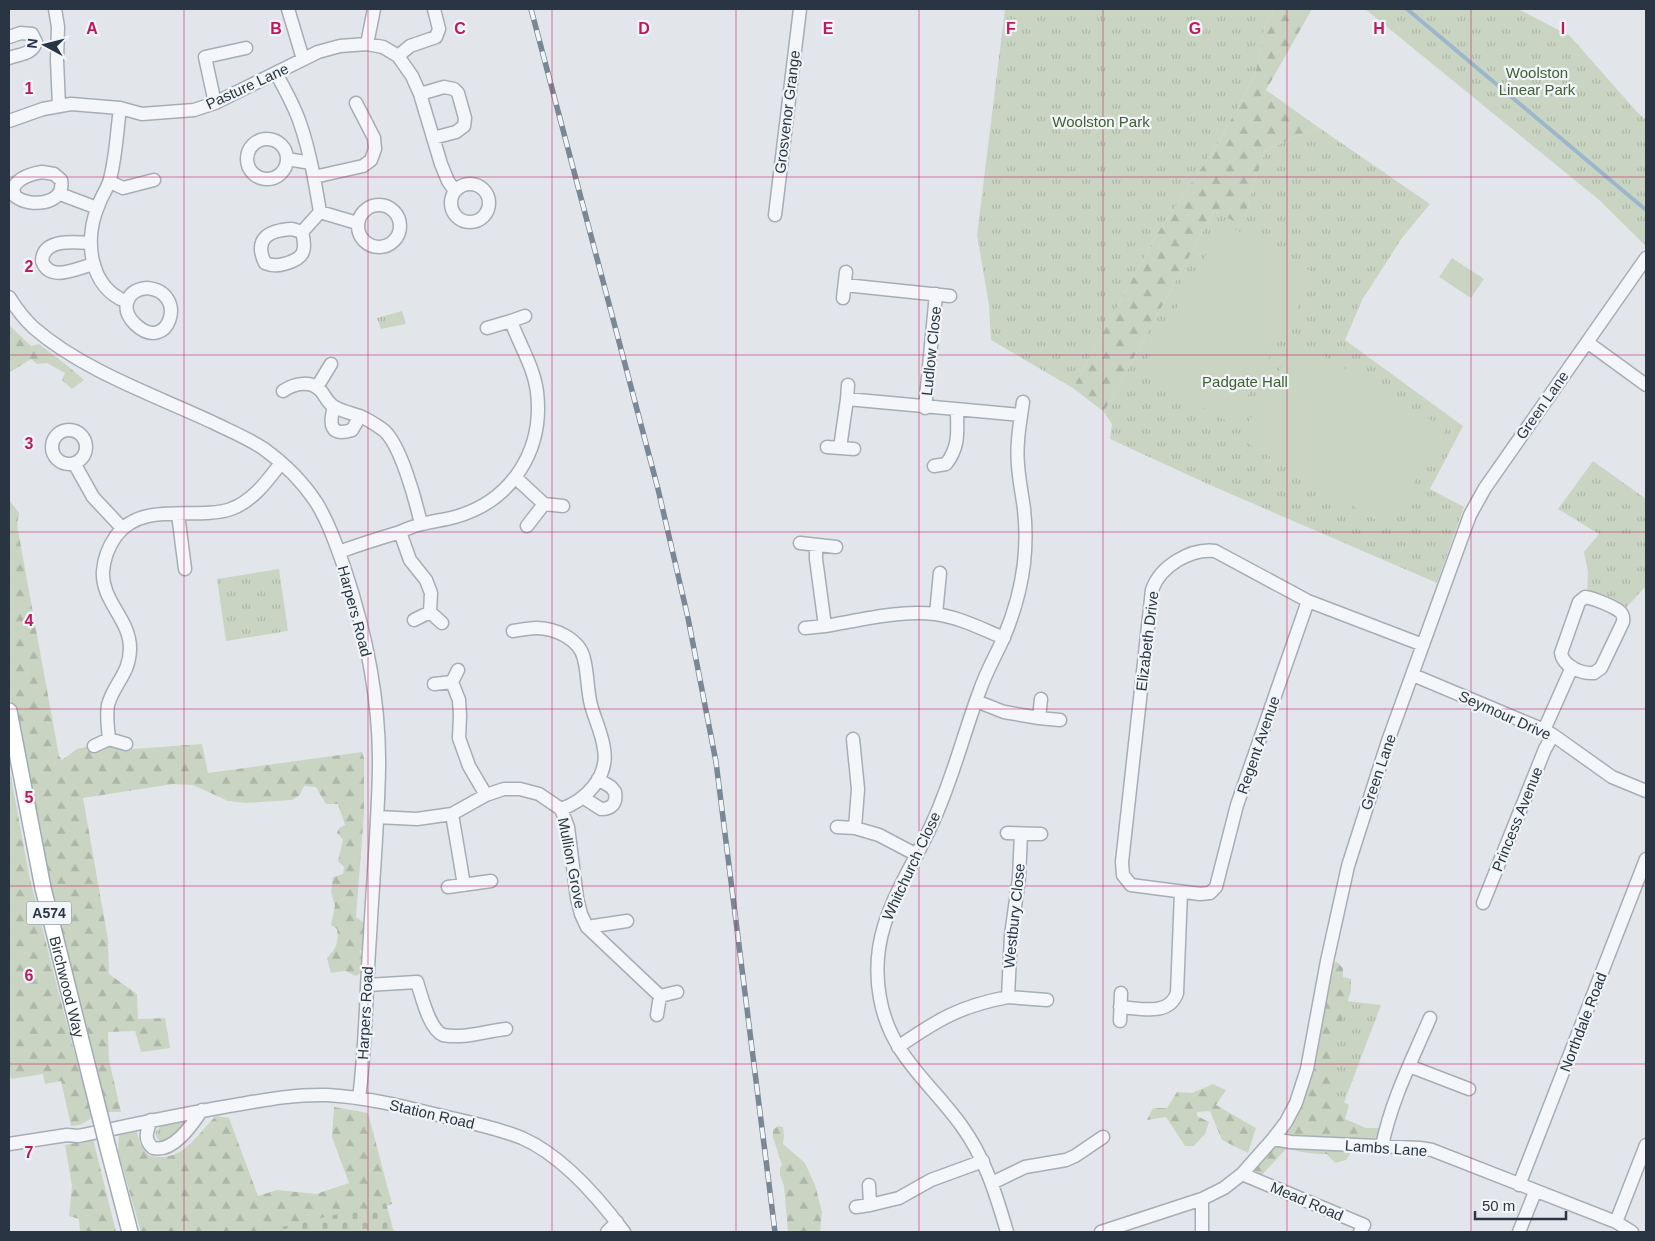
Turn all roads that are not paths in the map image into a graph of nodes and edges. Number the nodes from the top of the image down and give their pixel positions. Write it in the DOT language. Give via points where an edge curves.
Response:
graph roads {
  1 [pos="55,9"];
  2 [pos="288,9"];
  3 [pos="374,9"];
  4 [pos="434,9"];
  5 [pos="800,9"];
  6 [pos="9,36"];
  7 [pos="36,42"];
  8 [pos="58,44"];
  9 [pos="366,44"];
  10 [pos="246,48"];
  11 [pos="398,56"];
  12 [pos="9,58"];
  13 [pos="303,59"];
  14 [pos="276,73"];
  15 [pos="420,94"];
  16 [pos="215,103"];
  17 [pos="356,103"];
  18 [pos="59,106"];
  19 [pos="120,108"];
  20 [pos="9,121"];
  21 [pos="433,138"];
  22 [pos="287,159"];
  23 [pos="311,163"];
  24 [pos="314,177"];
  25 [pos="154,180"];
  26 [pos="110,182"];
  27 [pos="455,192"];
  28 [pos="60,194"];
  29 [pos="97,208"];
  30 [pos="320,212"];
  31 [pos="775,215"];
  32 [pos="357,223"];
  33 [pos="302,232"];
  34 [pos="91,242"];
  35 [pos="1646,258"];
  36 [pos="94,264"];
  37 [pos="845,285"];
  38 [pos="936,294"];
  39 [pos="950,296"];
  40 [pos="9,298"];
  41 [pos="127,302"];
  42 [pos="525,316"];
  43 [pos="511,321"];
  44 [pos="487,328"];
  45 [pos="1586,342"];
  46 [pos="331,364"];
  47 [pos="848,385"];
  48 [pos="1646,385"];
  49 [pos="317,387"];
  50 [pos="283,391"];
  51 [pos="847,399"];
  52 [pos="1023,402"];
  53 [pos="334,407"];
  54 [pos="925,408"];
  55 [pos="957,410"];
  56 [pos="1021,415"];
  57 [pos="360,416"];
  58 [pos="827,446"];
  59 [pos="840,448"];
  60 [pos="854,449"];
  61 [pos="74,463"];
  62 [pos="281,463"];
  63 [pos="934,466"];
  64 [pos="516,478"];
  65 [pos="544,504"];
  66 [pos="563,506"];
  67 [pos="178,514"];
  68 [pos="421,524"];
  69 [pos="527,526"];
  70 [pos="122,528"];
  71 [pos="400,532"];
  72 [pos="800,543"];
  73 [pos="816,545"];
  74 [pos="836,547"];
  75 [pos="339,552"];
  76 [pos="185,569"];
  77 [pos="940,573"];
  78 [pos="1308,602"];
  79 [pos="430,612"];
  80 [pos="936,614"];
  81 [pos="414,620"];
  82 [pos="442,623"];
  83 [pos="825,626"];
  84 [pos="805,628"];
  85 [pos="513,631"];
  86 [pos="1004,638"];
  87 [pos="1423,645"];
  88 [pos="1572,667"];
  89 [pos="458,670"];
  90 [pos="1413,675"];
  91 [pos="452,682"];
  92 [pos="434,684"];
  93 [pos="1041,699"];
  94 [pos="976,700"];
  95 [pos="9,711"];
  96 [pos="1039,718"];
  97 [pos="1060,720"];
  98 [pos="1548,733"];
  99 [pos="108,739"];
  100 [pos="853,739"];
  101 [pos="126,744"];
  102 [pos="94,746"];
  103 [pos="598,779"];
  104 [pos="1646,791"];
  105 [pos="486,795"];
  106 [pos="584,798"];
  107 [pos="561,809"];
  108 [pos="452,814"];
  109 [pos="377,817"];
  110 [pos="837,827"];
  111 [pos="855,828"];
  112 [pos="1007,833"];
  113 [pos="1021,834"];
  114 [pos="1041,834"];
  115 [pos="917,854"];
  116 [pos="1646,859"];
  117 [pos="491,881"];
  118 [pos="464,885"];
  119 [pos="448,887"];
  120 [pos="1181,892"];
  121 [pos="1483,903"];
  122 [pos="627,920"];
  123 [pos="587,927"];
  124 [pos="367,985"];
  125 [pos="678,992"];
  126 [pos="1121,993"];
  127 [pos="660,996"];
  128 [pos="1008,997"];
  129 [pos="1047,1000"];
  130 [pos="1120,1007"];
  131 [pos="657,1015"];
  132 [pos="1430,1018"];
  133 [pos="1120,1020"];
  134 [pos="506,1029"];
  135 [pos="898,1047"];
  136 [pos="1409,1066"];
  137 [pos="1469,1090"];
  138 [pos="359,1098"];
  139 [pos="202,1110"];
  140 [pos="151,1120"];
  141 [pos="1103,1137"];
  142 [pos="1273,1139"];
  143 [pos="9,1144"];
  144 [pos="1646,1145"];
  145 [pos="1382,1146"];
  146 [pos="982,1161"];
  147 [pos="1242,1174"];
  148 [pos="992,1183"];
  149 [pos="869,1185"];
  150 [pos="1519,1185"];
  151 [pos="1535,1192"];
  152 [pos="1202,1199"];
  153 [pos="870,1205"];
  154 [pos="856,1207"];
  155 [pos="1616,1222"];
  156 [pos="620,1227"];
  157 [pos="130,1232"];
  158 [pos="608,1232"];
  159 [pos="1007,1232"];
  160 [pos="1101,1232"];
  161 [pos="1202,1232"];
  162 [pos="1360,1232"];
  163 [pos="1519,1232"];
  164 [pos="1632,1232"];
  1 -- 8 [label="street"];
  2 -- 13 [label="street"];
  3 -- 9 [label="street"];
  4 -- 11 [label="street" via="439,29 436,38 410,46"];
  5 -- 31 [label="street, Grosvenor Grange"];
  6 -- 7 [label="street" via="32,34"];
  7 -- 8 [label="street"];
  7 -- 12 [label="street" via="32,50"];
  8 -- 18 [label="street"];
  9 -- 11 [label="street, Pasture Lane"];
  9 -- 13 [label="street, Pasture Lane" via="340,46"];
  10 -- 16 [label="street" via="205,57"];
  11 -- 15 [label="street"];
  13 -- 14 [label="street, Pasture Lane"];
  14 -- 16 [label="street, Pasture Lane"];
  14 -- 23 [label="street" via="300,122"];
  15 -- 21 [label="street"];
  15 -- 21 [label="street" via="444,87 458,93 464,126 456,132"];
  16 -- 19 [label="street, Pasture Lane" via="176,113 142,114"];
  17 -- 24 [label="street" via="374,138 371,160 363,166"];
  18 -- 19 [label="street, Pasture Lane" via="86,104"];
  18 -- 20 [label="street, Pasture Lane"];
  19 -- 26 [label="street"];
  21 -- 27 [label="street" via="445,175"];
  22 -- 23 [label="street"];
  23 -- 24 [label="street"];
  24 -- 30 [label="street"];
  25 -- 26 [label="street" via="123,188"];
  26 -- 29 [label="street"];
  28 -- 29 [label="street"];
  29 -- 34 [label="street"];
  30 -- 32 [label="street"];
  30 -- 33 [label="street"];
  34 -- 36 [label="street"];
  34 -- 36 [label="street" via="51,246 44,252 42,261 46,269 55,273"];
  35 -- 45 [label="street, Green Lane"];
  36 -- 41 [label="street" via="104,287"];
  37 -- 38 [label="street, Ludlow Close"];
  38 -- 39 [label="street, Ludlow Close"];
  38 -- 54 [label="street, Ludlow Close"];
  40 -- 62 [label="street, Harpers Road" via="33,327 62,350 246,439"];
  42 -- 43 [label="street"];
  43 -- 44 [label="street"];
  43 -- 64 [label="street" via="532,369 538,415 528,458"];
  45 -- 48 [label="street"];
  45 -- 87 [label="street, Green Lane" via="1485,488 1470,516"];
  46 -- 49 [label="street"];
  47 -- 51 [label="street"];
  49 -- 50 [label="street" via="298,384"];
  49 -- 53 [label="street"];
  51 -- 54 [label="street, Ludlow Close"];
  51 -- 59 [label="street"];
  52 -- 56 [label="street, Whitchurch Close"];
  53 -- 57 [label="street"];
  53 -- 57 [label="street" via="331,423 338,432 352,430"];
  54 -- 55 [label="street, Ludlow Close"];
  55 -- 56 [label="street, Ludlow Close"];
  55 -- 63 [label="street" via="954,453 946,464"];
  56 -- 86 [label="street, Whitchurch Close" via="1017,458 1025,544 1019,593"];
  57 -- 68 [label="street" via="384,430 393,442 409,481"];
  58 -- 59 [label="street"];
  59 -- 60 [label="street"];
  61 -- 70 [label="street" via="93,497"];
  62 -- 67 [label="street" via="242,504 220,511"];
  62 -- 75 [label="street, Harpers Road" via="315,501"];
  64 -- 65 [label="street"];
  64 -- 68 [label="street" via="481,507 456,517"];
  65 -- 66 [label="street"];
  65 -- 69 [label="street"];
  67 -- 70 [label="street" via="155,514"];
  67 -- 76 [label="street"];
  68 -- 71 [label="street"];
  70 -- 99 [label="street" via="111,543 103,572 104,587 126,628 130,650 125,674 108,705"];
  71 -- 75 [label="street"];
  71 -- 79 [label="street" via="410,560 426,580 431,593"];
  72 -- 73 [label="street"];
  73 -- 74 [label="street"];
  73 -- 83 [label="street"];
  75 -- 109 [label="street, Harpers Road" via="362,629 370,673 378,733"];
  77 -- 80 [label="street"];
  78 -- 87 [label="street, Elizabeth Drive"];
  78 -- 120 [label="street, Regent Avenue" via="1237,805 1218,882 1205,894"];
  78 -- 120 [label="street, Elizabeth Drive" via="1215,551 1197,551 1167,567 1155,581 1122,862 1125,879 1131,885"];
  79 -- 81 [label="street"];
  79 -- 82 [label="street"];
  80 -- 83 [label="street" via="892,614"];
  80 -- 86 [label="street"];
  83 -- 84 [label="street"];
  85 -- 103 [label="street" via="537,628 563,634 578,646 584,657 591,704 605,752"];
  86 -- 94 [label="street, Whitchurch Close"];
  87 -- 90 [label="street, Green Lane"];
  88 -- 88 [label="street" via="1561,653 1579,602 1589,598 1619,611 1623,622 1598,672 1589,674"];
  88 -- 98 [label="street, Princess Avenue"];
  89 -- 91 [label="street"];
  90 -- 98 [label="street, Seymour Drive"];
  90 -- 142 [label="street, Green Lane" via="1348,866 1302,1087 1286,1122"];
  91 -- 92 [label="street"];
  91 -- 105 [label="street" via="459,700 458,738"];
  93 -- 96 [label="street"];
  94 -- 96 [label="street" via="1004,712"];
  94 -- 115 [label="street, Whitchurch Close" via="942,799"];
  95 -- 157 [label="main road, Birchwood Way / A574, bridge" via="43,888"];
  96 -- 97 [label="street"];
  98 -- 104 [label="street, Seymour Drive" via="1612,777"];
  98 -- 121 [label="street, Princess Avenue" via="1545,749"];
  99 -- 101 [label="street"];
  99 -- 102 [label="street"];
  100 -- 111 [label="street" via="858,788"];
  103 -- 106 [label="street"];
  103 -- 106 [label="street" via="612,787 615,803 601,809"];
  105 -- 107 [label="street, Mullion Grove" via="504,789 520,789 539,794"];
  105 -- 108 [label="street, Mullion Grove"];
  106 -- 107 [label="street"];
  107 -- 123 [label="street, Mullion Grove" via="568,827 577,898"];
  108 -- 109 [label="street, Mullion Grove" via="417,819"];
  108 -- 118 [label="street"];
  109 -- 124 [label="street, Harpers Road"];
  110 -- 111 [label="street"];
  111 -- 115 [label="street" via="879,834"];
  112 -- 113 [label="street"];
  113 -- 114 [label="street"];
  113 -- 128 [label="street, Westbury Close"];
  115 -- 135 [label="street, Whitchurch Close" via="883,925 878,953 880,997 890,1033"];
  116 -- 150 [label="street, Northdale Road"];
  117 -- 118 [label="street"];
  118 -- 119 [label="street"];
  120 -- 130 [label="street" via="1175,999 1160,1009"];
  122 -- 123 [label="street"];
  123 -- 127 [label="street, Mullion Grove"];
  124 -- 134 [label="street" via="417,982 432,1024 443,1036 475,1036"];
  124 -- 138 [label="street, Harpers Road"];
  125 -- 127 [label="street"];
  126 -- 130 [label="street"];
  127 -- 131 [label="street"];
  128 -- 129 [label="street"];
  128 -- 135 [label="street" via="957,1011 932,1023"];
  130 -- 133 [label="street"];
  132 -- 136 [label="street"];
  135 -- 146 [label="street, Whitchurch Close" via="915,1072 950,1110"];
  136 -- 137 [label="street"];
  136 -- 145 [label="street" via="1387,1122"];
  138 -- 139 [label="street, Station Road" via="292,1096"];
  138 -- 156 [label="street, Station Road" via="482,1126 527,1141 564,1165"];
  139 -- 140 [label="street, Station Road"];
  139 -- 140 [label="street" via="172,1145 162,1149 153,1148 147,1141 146,1132"];
  140 -- 143 [label="street, Station Road" via="78,1136"];
  141 -- 148 [label="street" via="1085,1142 1075,1156 1066,1160 1026,1167"];
  142 -- 145 [label="street, Lambs Lane"];
  142 -- 147 [label="street, Green Lane"];
  144 -- 155 [label="street"];
  145 -- 150 [label="street, Lambs Lane" via="1432,1150"];
  146 -- 148 [label="street, Whitchurch Close"];
  146 -- 153 [label="street" via="931,1180 899,1198"];
  147 -- 152 [label="street, Green Lane"];
  147 -- 162 [label="street, Mead Road" via="1364,1225"];
  148 -- 159 [label="street, Whitchurch Close"];
  149 -- 153 [label="street"];
  150 -- 151 [label="street, Lambs Lane"];
  151 -- 155 [label="street, Lambs Lane"];
  151 -- 163 [label="street"];
  152 -- 160 [label="street, Green Lane"];
  152 -- 161 [label="street"];
  153 -- 154 [label="street"];
  155 -- 164 [label="street, Lambs Lane"];
  156 -- 158 [label="street"];
}
